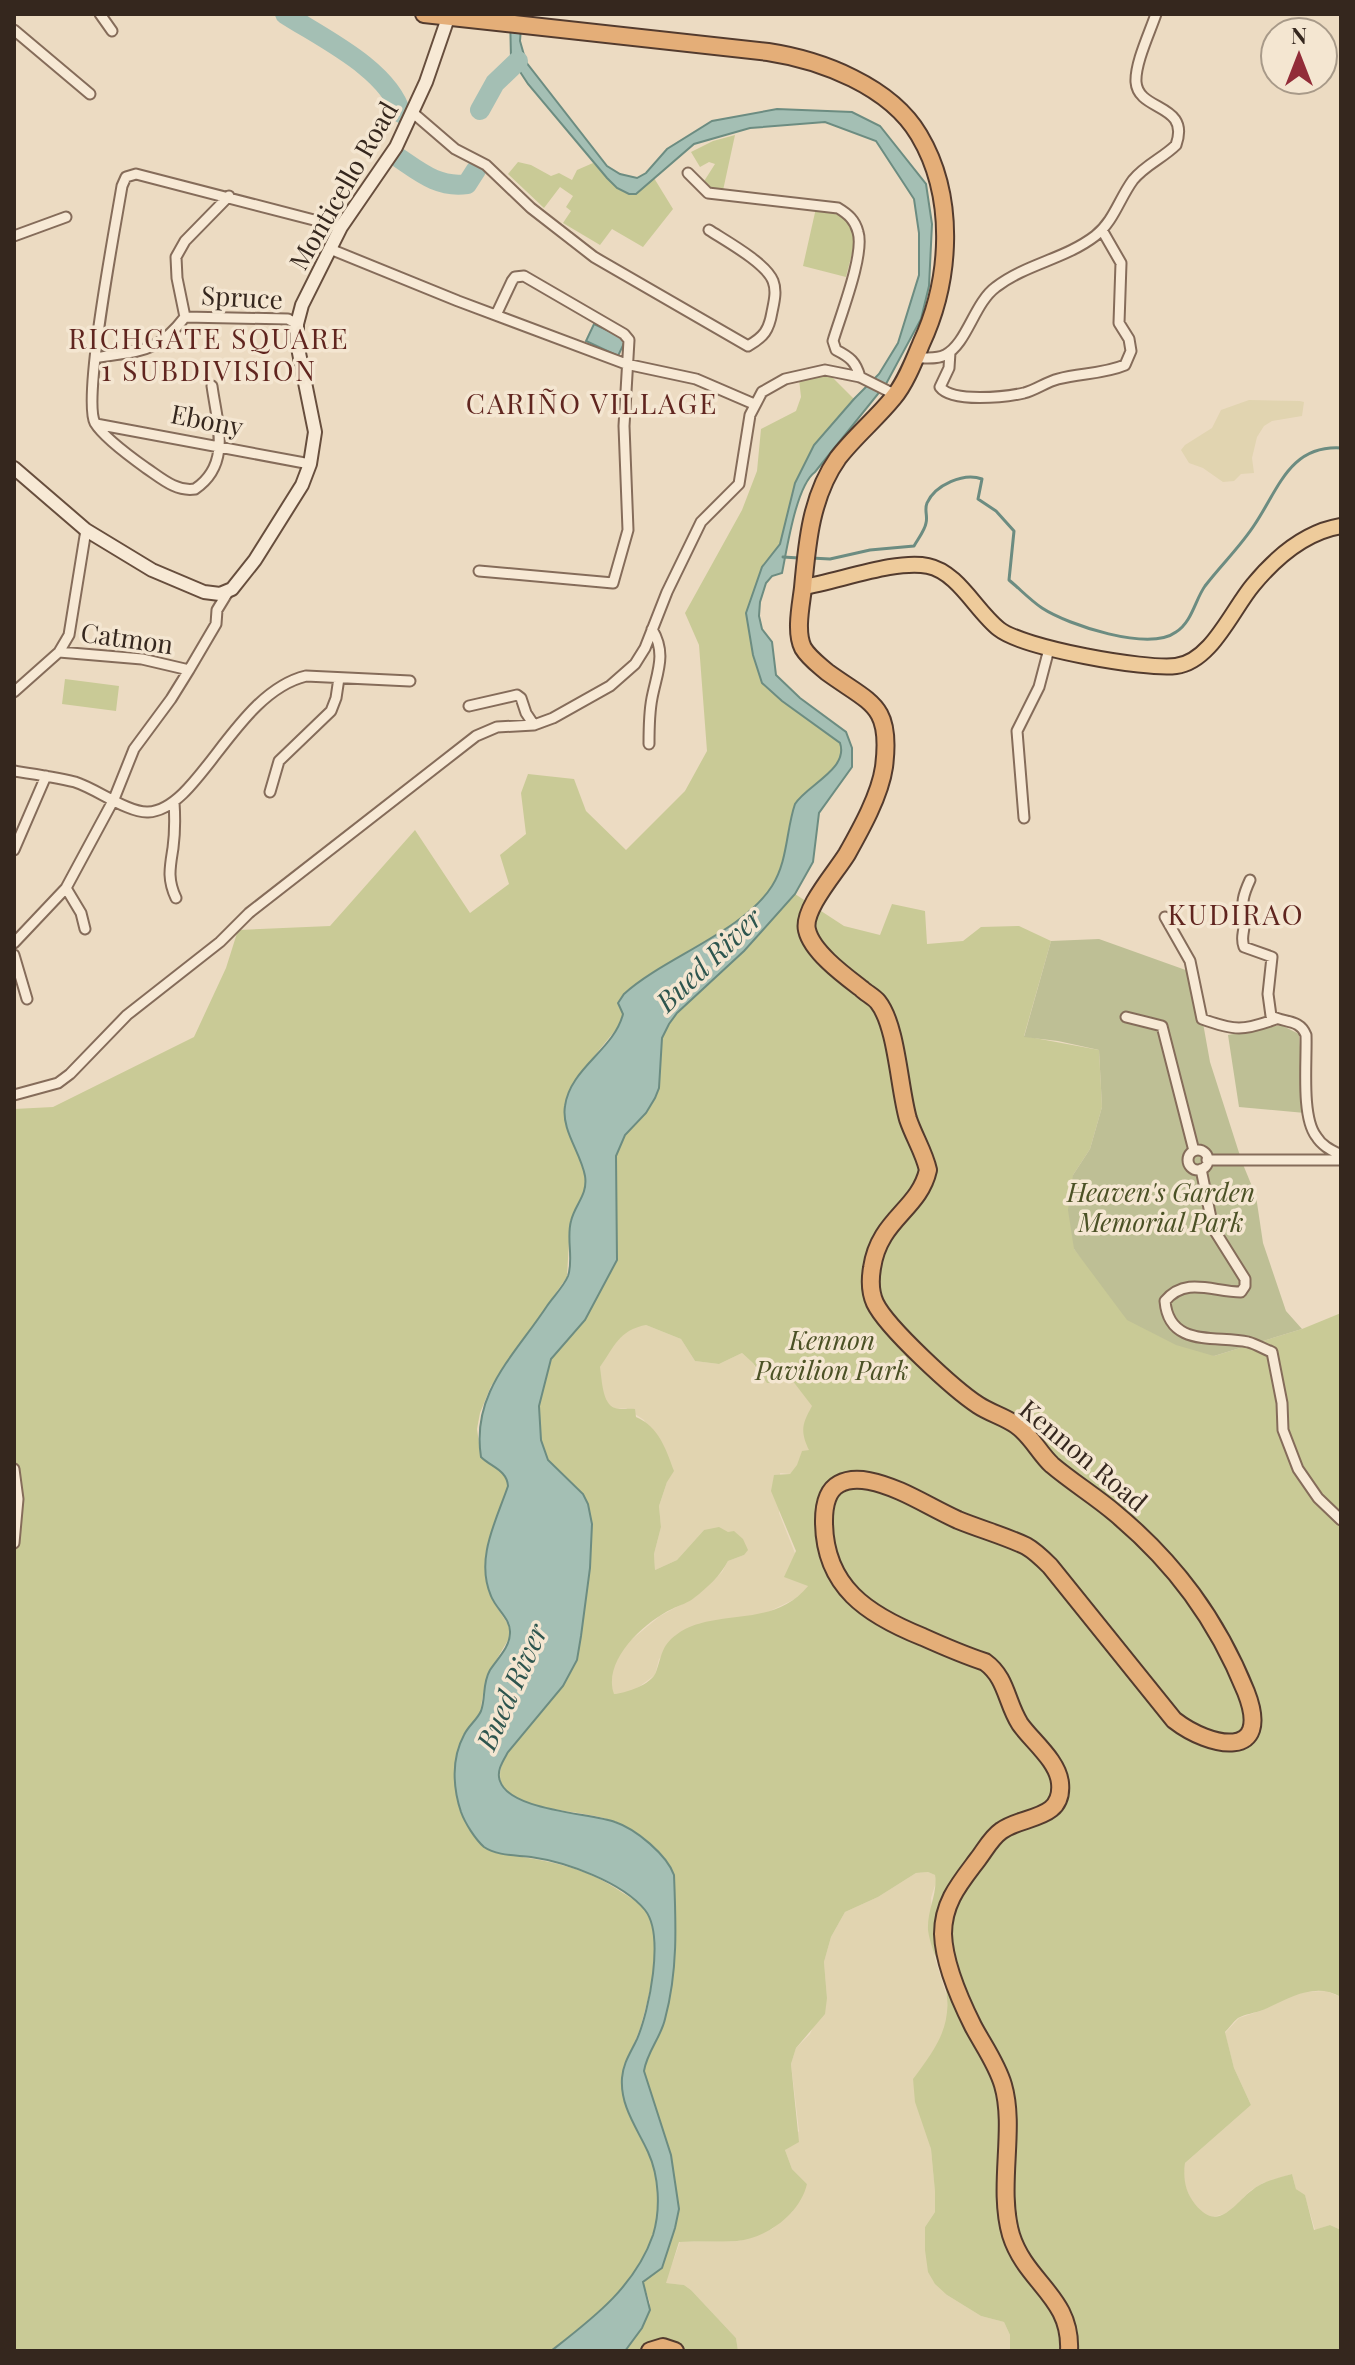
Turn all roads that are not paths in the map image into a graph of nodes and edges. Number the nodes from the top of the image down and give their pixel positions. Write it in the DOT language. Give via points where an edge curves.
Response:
graph roads {
  1 [pos="100,14"];
  2 [pos="424,14"];
  3 [pos="1156,14"];
  4 [pos="448,18"];
  5 [pos="559,24"];
  6 [pos="14,30"];
  7 [pos="112,31"];
  8 [pos="90,94"];
  9 [pos="412,112"];
  10 [pos="688,173"];
  11 [pos="229,196"];
  12 [pos="66,217"];
  13 [pos="341,227"];
  14 [pos="709,230"];
  15 [pos="1102,230"];
  16 [pos="14,236"];
  17 [pos="330,249"];
  18 [pos="496,315"];
  19 [pos="185,317"];
  20 [pos="297,324"];
  21 [pos="950,352"];
  22 [pos="95,358"];
  23 [pos="914,358"];
  24 [pos="626,364"];
  25 [pos="864,379"];
  26 [pos="212,386"];
  27 [pos="892,394"];
  28 [pos="754,404"];
  29 [pos="96,424"];
  30 [pos="220,445"];
  31 [pos="310,464"];
  32 [pos="14,468"];
  33 [pos="1341,526"];
  34 [pos="86,530"];
  35 [pos="479,571"];
  36 [pos="803,587"];
  37 [pos="228,592"];
  38 [pos="652,629"];
  39 [pos="1049,649"];
  40 [pos="59,652"];
  41 [pos="189,670"];
  42 [pos="339,678"];
  43 [pos="410,681"];
  44 [pos="14,692"];
  45 [pos="469,706"];
  46 [pos="534,725"];
  47 [pos="649,744"];
  48 [pos="14,771"];
  49 [pos="46,776"];
  50 [pos="270,792"];
  51 [pos="114,799"];
  52 [pos="174,802"];
  53 [pos="1024,818"];
  54 [pos="14,850"];
  55 [pos="1250,880"];
  56 [pos="66,888"];
  57 [pos="176,898"];
  58 [pos="1165,917"];
  59 [pos="85,929"];
  60 [pos="14,943"];
  61 [pos="14,955"];
  62 [pos="27,999"];
  63 [pos="1126,1017"];
  64 [pos="1276,1019"];
  65 [pos="14,1095"];
  66 [pos="1194,1151"];
  67 [pos="1341,1158"];
  68 [pos="1204,1164"];
  69 [pos="14,1469"];
  70 [pos="1341,1520"];
  71 [pos="14,1543"];
  72 [pos="650,2351"];
  73 [pos="675,2351"];
  74 [pos="1069,2351"];
  1 -- 7 [label="street"];
  2 -- 4 [label="highway, Kennon Road"];
  3 -- 15 [label="street" via="1136,84 1177,121 1178,141 1135,178"];
  4 -- 5 [label="highway, Kennon Road"];
  4 -- 9 [label="main road, Monticello Road"];
  5 -- 23 [label="highway, Kennon Road" via="795,57 874,91 897,109 918,134 931,162 945,219 937,299"];
  6 -- 8 [label="street"];
  9 -- 13 [label="main road, Monticello Road" via="396,147"];
  9 -- 14 [label="street" via="455,149 486,165 594,257 748,346 763,338 769,326 773,281"];
  10 -- 25 [label="street" via="708,193 838,208 852,219 859,254 833,341"];
  11 -- 13 [label="street"];
  11 -- 19 [label="street" via="176,257"];
  11 -- 22 [label="street" via="136,174 126,177"];
  12 -- 16 [label="street"];
  13 -- 17 [label="main road, Monticello Road"];
  15 -- 21 [label="street" via="994,288"];
  15 -- 21 [label="street" via="1121,263 1119,323 1131,351 1125,365 1008,396 961,396 940,387"];
  17 -- 18 [label="street"];
  17 -- 20 [label="main road, Monticello Road"];
  18 -- 24 [label="street"];
  18 -- 24 [label="street" via="512,281 524,276 624,334 629,345"];
  19 -- 20 [label="street, Spruce" via="288,319"];
  19 -- 22 [label="street" via="155,347"];
  20 -- 31 [label="main road, Monticello Road" via="315,432"];
  21 -- 23 [label="street"];
  22 -- 29 [label="street" via="91,398"];
  23 -- 27 [label="highway, Kennon Road"];
  24 -- 28 [label="street" via="696,379"];
  24 -- 35 [label="street" via="628,530 613,583"];
  25 -- 27 [label="street"];
  25 -- 28 [label="street" via="816,370 771,385"];
  26 -- 30 [label="street"];
  27 -- 36 [label="highway, Kennon Road" via="838,458 813,512"];
  28 -- 38 [label="street" via="739,484 701,522"];
  29 -- 30 [label="street, Ebony"];
  29 -- 30 [label="street" via="134,460 183,490 199,487 214,469"];
  30 -- 31 [label="street, Ebony"];
  31 -- 37 [label="main road, Monticello Road" via="255,560"];
  32 -- 34 [label="main road"];
  33 -- 39 [label="main road" via="1302,539 1283,556 1254,583 1194,661 1161,667"];
  34 -- 37 [label="main road" via="177,582 204,592"];
  34 -- 40 [label="street" via="71,626"];
  36 -- 39 [label="main road" via="898,566 929,566 950,578 1011,638"];
  36 -- 74 [label="highway, Kennon Road" via="802,646 817,664 866,697 885,727 883,769 871,803 848,852 807,914 807,931 822,956 878,1002 890,1030 909,1121 928,1170 921,1189 876,1247 871,1280 876,1304 952,1386 1015,1423 1050,1463 1114,1512 1179,1575 1206,1611 1252,1710 1250,1731 1233,1744 1190,1733 1050,1566 1026,1546 869,1481 846,1480 829,1492 825,1535 831,1562 847,1590 864,1609 997,1671 1018,1721 1061,1782 1053,1808 1000,1831 990,1843 954,1890 943,1929 952,1974 1003,2084 1006,2204 1012,2237 1028,2269 1063,2312"];
  37 -- 41 [label="street"];
  38 -- 46 [label="street" via="624,677"];
  38 -- 47 [label="street" via="661,660"];
  39 -- 53 [label="street" via="1039,687 1017,731"];
  40 -- 41 [label="street, Catmon" via="142,659"];
  40 -- 44 [label="street"];
  41 -- 51 [label="street" via="134,749"];
  42 -- 43 [label="street"];
  42 -- 50 [label="street" via="331,711 279,761"];
  42 -- 52 [label="street" via="291,679 261,700"];
  45 -- 46 [label="street" via="517,695"];
  46 -- 65 [label="street" via="497,727 476,736 249,913 127,1015 70,1074 58,1083"];
  48 -- 49 [label="street"];
  49 -- 51 [label="street"];
  49 -- 54 [label="street"];
  51 -- 52 [label="street" via="141,812"];
  51 -- 56 [label="street"];
  52 -- 57 [label="street" via="168,866"];
  55 -- 64 [label="street" via="1241,901 1242,942 1272,957 1268,994"];
  56 -- 59 [label="street"];
  56 -- 60 [label="street"];
  58 -- 64 [label="street" via="1190,961 1202,1019 1232,1030"];
  61 -- 62 [label="street"];
  63 -- 66 [label="street" via="1162,1026"];
  64 -- 67 [label="street" via="1304,1029 1313,1133"];
  66 -- 68 [label="street" via="1203,1152"];
  66 -- 68 [label="street" via="1189,1165 1194,1169"];
  67 -- 68 [label="street"];
  68 -- 70 [label="street" via="1213,1228 1245,1286 1231,1292 1188,1286 1169,1296 1166,1310 1184,1334 1248,1342 1272,1352 1283,1430 1298,1469"];
  69 -- 71 [label="street"];
  72 -- 73 [label="highway"];
}
